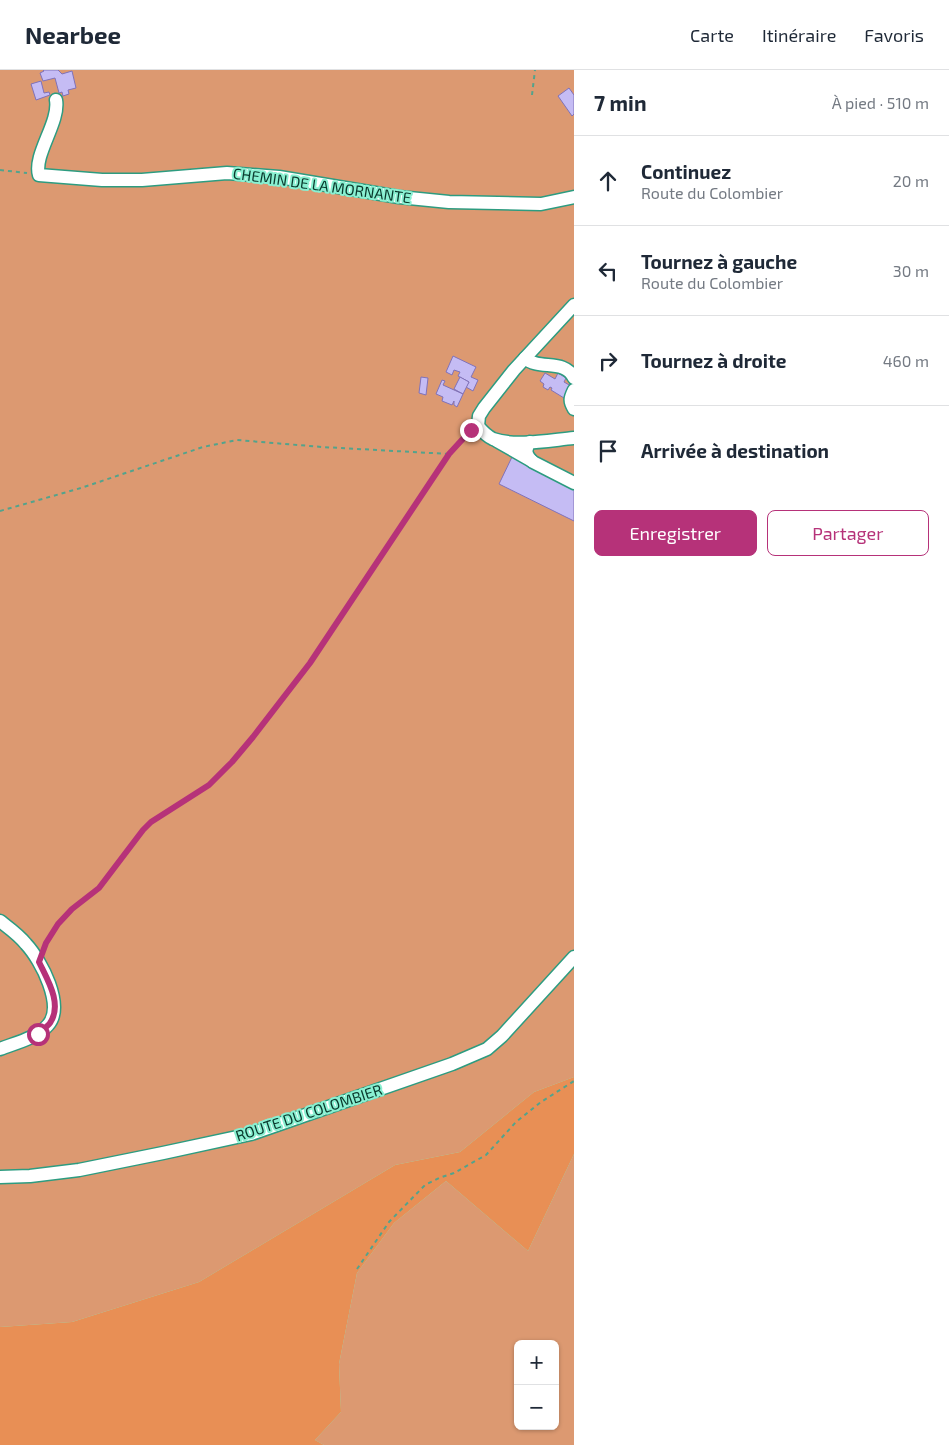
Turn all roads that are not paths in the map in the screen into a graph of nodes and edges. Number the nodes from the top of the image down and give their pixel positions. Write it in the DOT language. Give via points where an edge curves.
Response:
graph roads {
  1 [pos="56,100"];
  2 [pos="574,197"];
  3 [pos="574,304"];
  4 [pos="524,358"];
  5 [pos="574,378"];
  6 [pos="574,390"];
  7 [pos="574,409"];
  8 [pos="574,438"];
  9 [pos="493,439"];
  10 [pos="530,442"];
  11 [pos="533,462"];
  12 [pos="574,482"];
  13 [pos="0,921"];
  14 [pos="574,956"];
  15 [pos="0,1049"];
  16 [pos="0,1177"];
  1 -- 2 [label="street, CHEMIN DE LA MORNANTE" via="57,110 38,165 39,175 142,180 227,173 279,177 448,202 541,204"];
  3 -- 4 [label="street"];
  4 -- 5 [label="street" via="531,363 565,369"];
  4 -- 9 [label="street" via="479,416 478,426"];
  6 -- 7 [label="street" via="570,398"];
  8 -- 10 [label="street"];
  9 -- 10 [label="street"];
  9 -- 11 [label="street"];
  10 -- 11 [label="street" via="527,455"];
  11 -- 12 [label="street"];
  13 -- 15 [label="street" via="27,945 39,962 55,1007 48,1025 38,1034"];
  14 -- 16 [label="street, ROUTE DU COLOMBIER" via="502,1036 487,1049 452,1064 251,1134 79,1170"];
}
